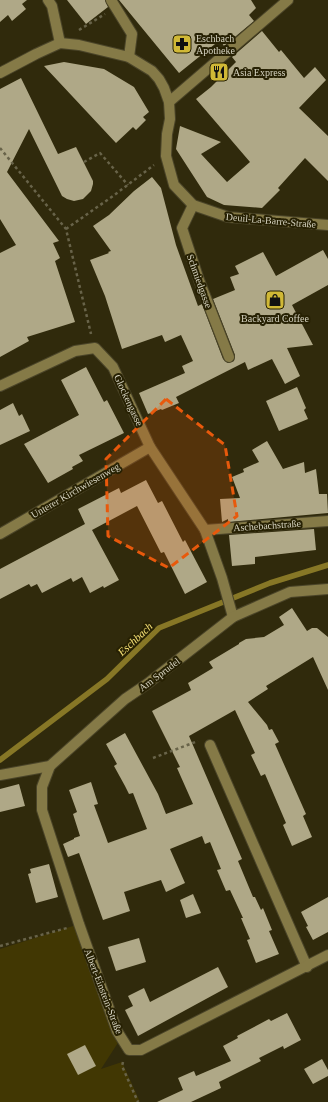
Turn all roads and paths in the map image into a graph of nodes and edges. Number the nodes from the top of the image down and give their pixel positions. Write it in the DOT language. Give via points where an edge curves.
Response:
graph roads {
  1 [pos="48,0"];
  2 [pos="288,0"];
  3 [pos="113,3"];
  4 [pos="60,43"];
  5 [pos="129,57"];
  6 [pos="0,73"];
  7 [pos="169,102"];
  8 [pos="0,148"];
  9 [pos="166,156"];
  10 [pos="84,162"];
  11 [pos="128,184"];
  12 [pos="193,205"];
  13 [pos="328,225"];
  14 [pos="66,229"];
  15 [pos="95,348"];
  16 [pos="229,358"];
  17 [pos="0,386"];
  18 [pos="150,447"];
  19 [pos="328,521"];
  20 [pos="205,530"];
  21 [pos="0,534"];
  22 [pos="328,589"];
  23 [pos="233,617"];
  24 [pos="210,745"];
  25 [pos="153,758"];
  26 [pos="50,766"];
  27 [pos="0,775"];
  28 [pos="79,924"];
  29 [pos="0,946"];
  30 [pos="328,955"];
  31 [pos="307,967"];
  32 [pos="129,1050"];
  33 [pos="138,1102"];
  1 -- 4 [label="street" via="52,6"];
  2 -- 7 [label="street"];
  3 -- 4 [label="path"];
  3 -- 5 [label="street" via="132,34"];
  4 -- 5 [label="street, Deuil-La-Barre-Straße"];
  4 -- 6 [label="street"];
  5 -- 7 [label="street, Deuil-La-Barre-Straße" via="152,71 159,79"];
  7 -- 9 [label="street, Deuil-La-Barre-Straße"];
  8 -- 14 [label="path"];
  9 -- 11 [label="path"];
  9 -- 12 [label="street, Deuil-La-Barre-Straße" via="174,185"];
  10 -- 11 [label="path" via="100,153"];
  11 -- 14 [label="path"];
  12 -- 13 [label="street, Deuil-La-Barre-Straße" via="228,217"];
  12 -- 16 [label="street, Schmiedgasse" via="182,228"];
  14 -- 15 [label="path"];
  15 -- 17 [label="street" via="75,351"];
  15 -- 18 [label="street, Glockengasse" via="114,367"];
  18 -- 20 [label="street, Glockengasse"];
  18 -- 21 [label="street, Unterer Kirchwiesenweg"];
  19 -- 20 [label="street, Aschebachstraße"];
  20 -- 23 [label="street, Glockengasse"];
  22 -- 23 [label="street, Am Sprudel" via="290,592"];
  23 -- 26 [label="street, Am Sprudel" via="125,699"];
  24 -- 25 [label="path" via="198,741"];
  24 -- 31 [label="street"];
  26 -- 27 [label="street"];
  26 -- 28 [label="street, Albert-Einstein-Straße" via="42,787 42,810"];
  28 -- 29 [label="path"];
  28 -- 32 [label="street, Albert-Einstein-Straße" via="117,1031"];
  30 -- 31 [label="street"];
  31 -- 32 [label="street" via="141,1050"];
  32 -- 33 [label="path" via="122,1066"];
}
